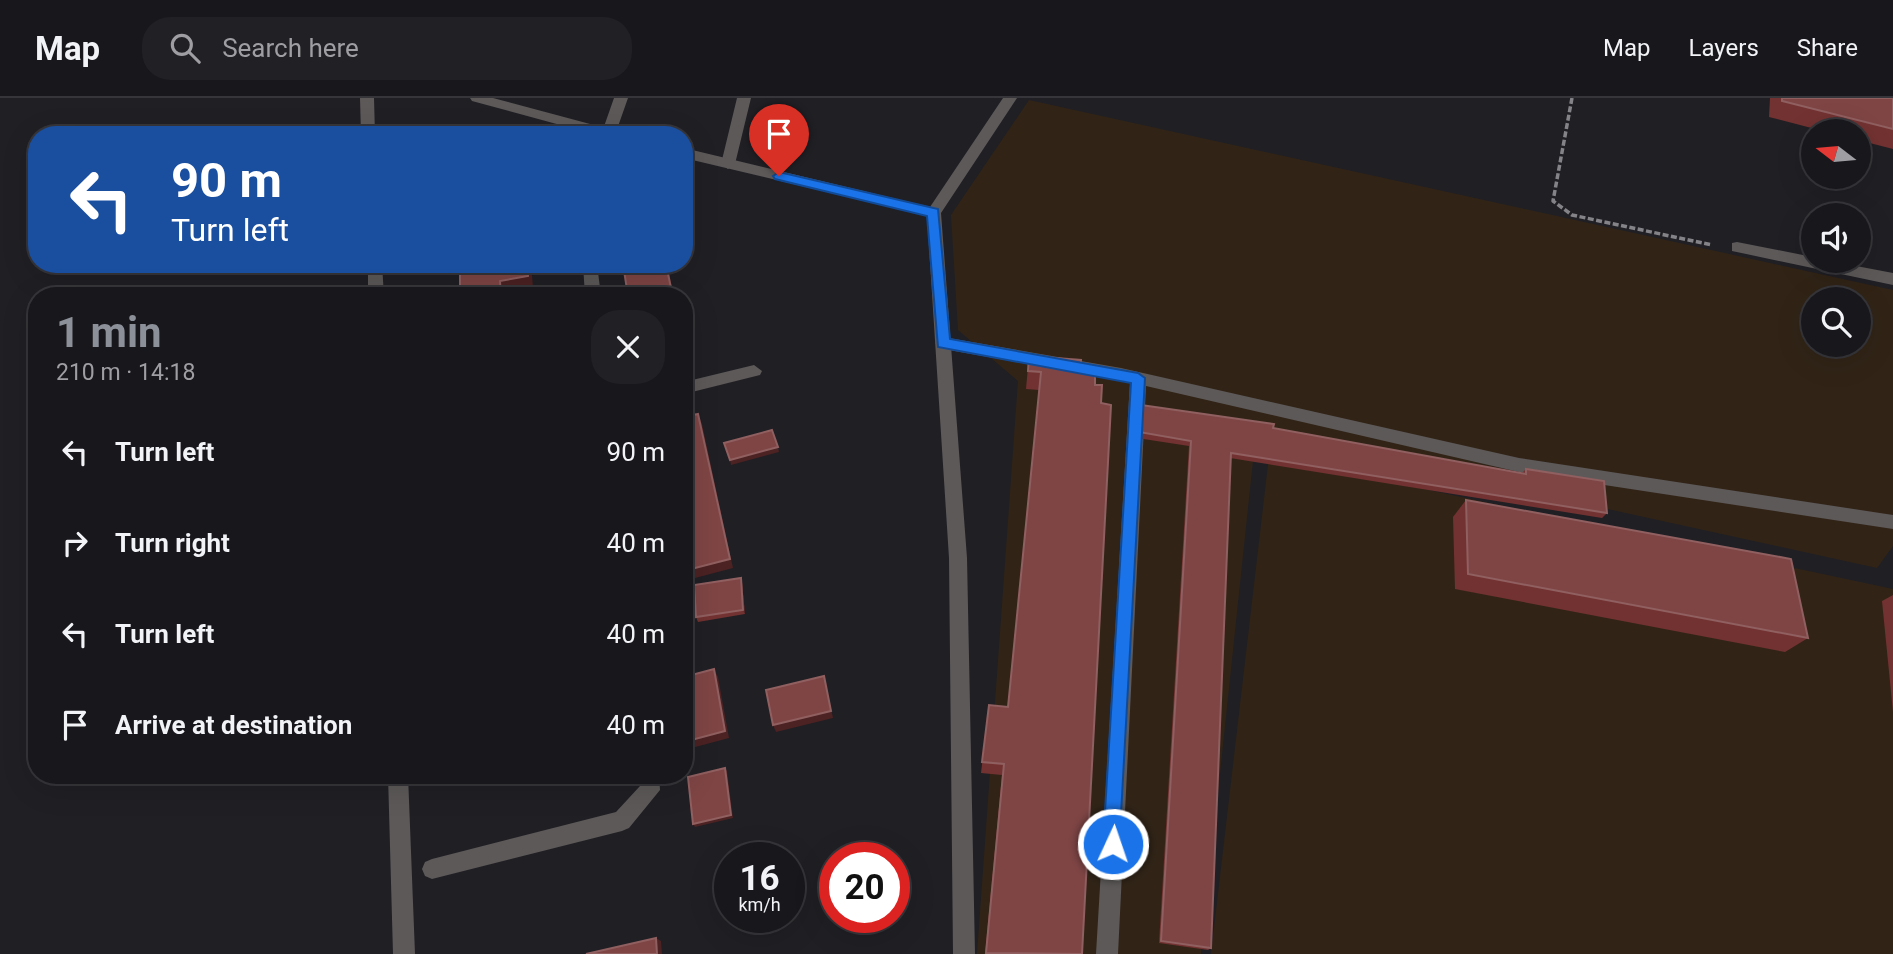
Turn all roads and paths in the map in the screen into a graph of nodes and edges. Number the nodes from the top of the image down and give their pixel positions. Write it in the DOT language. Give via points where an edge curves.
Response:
graph roads {
  1 [pos="367,98"];
  2 [pos="477,98"];
  3 [pos="621,98"];
  4 [pos="744,98"];
  5 [pos="1010,98"];
  6 [pos="1572,98"];
  7 [pos="369,126"];
  8 [pos="581,126"];
  9 [pos="613,126"];
  10 [pos="693,155"];
  11 [pos="728,164"];
  12 [pos="934,213"];
  13 [pos="1737,247"];
  14 [pos="1893,279"];
  15 [pos="943,343"];
  16 [pos="754,371"];
  17 [pos="1138,378"];
  18 [pos="693,386"];
  19 [pos="1893,522"];
  20 [pos="398,784"];
  21 [pos="650,784"];
  22 [pos="432,869"];
  23 [pos="404,954"];
  24 [pos="964,954"];
  25 [pos="1107,954"];
  1 -- 7 [label="street"];
  2 -- 8 [label="street"];
  3 -- 9 [label="street"];
  4 -- 11 [label="street"];
  5 -- 12 [label="street"];
  6 -- 13 [label="path" via="1553,201 1572,215"];
  10 -- 11 [label="street"];
  11 -- 12 [label="street"];
  12 -- 15 [label="street"];
  13 -- 14 [label="street"];
  15 -- 17 [label="street"];
  15 -- 24 [label="street" via="958,558"];
  16 -- 18 [label="street"];
  17 -- 19 [label="street" via="1519,465"];
  17 -- 25 [label="street"];
  20 -- 23 [label="street"];
  21 -- 22 [label="street" via="650,790 622,821"];
}
